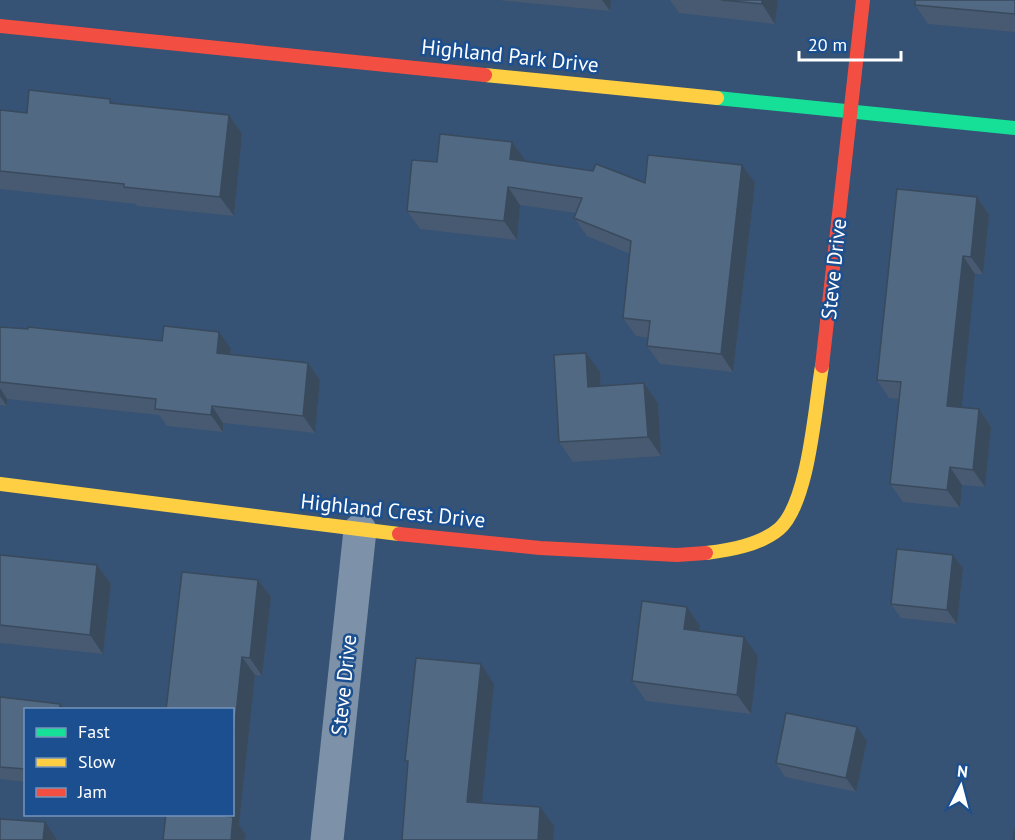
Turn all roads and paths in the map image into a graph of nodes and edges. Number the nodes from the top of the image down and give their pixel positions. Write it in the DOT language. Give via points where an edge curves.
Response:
graph roads {
  1 [pos="863,0"];
  2 [pos="0,26"];
  3 [pos="851,111"];
  4 [pos="1015,128"];
  5 [pos="0,484"];
  6 [pos="778,529"];
  7 [pos="360,530"];
  8 [pos="327,840"];
  1 -- 3 [label="street, Steve Drive"];
  2 -- 3 [label="street, Highland Park Drive"];
  3 -- 4 [label="street, Highland Park Drive"];
  3 -- 6 [label="street, Steve Drive" via="827,337 802,486 794,511"];
  5 -- 7 [label="street, Highland Crest Drive"];
  6 -- 7 [label="street, Highland Crest Drive" via="756,542 724,551 677,555 540,548"];
  7 -- 8 [label="street, Steve Drive"];
}
